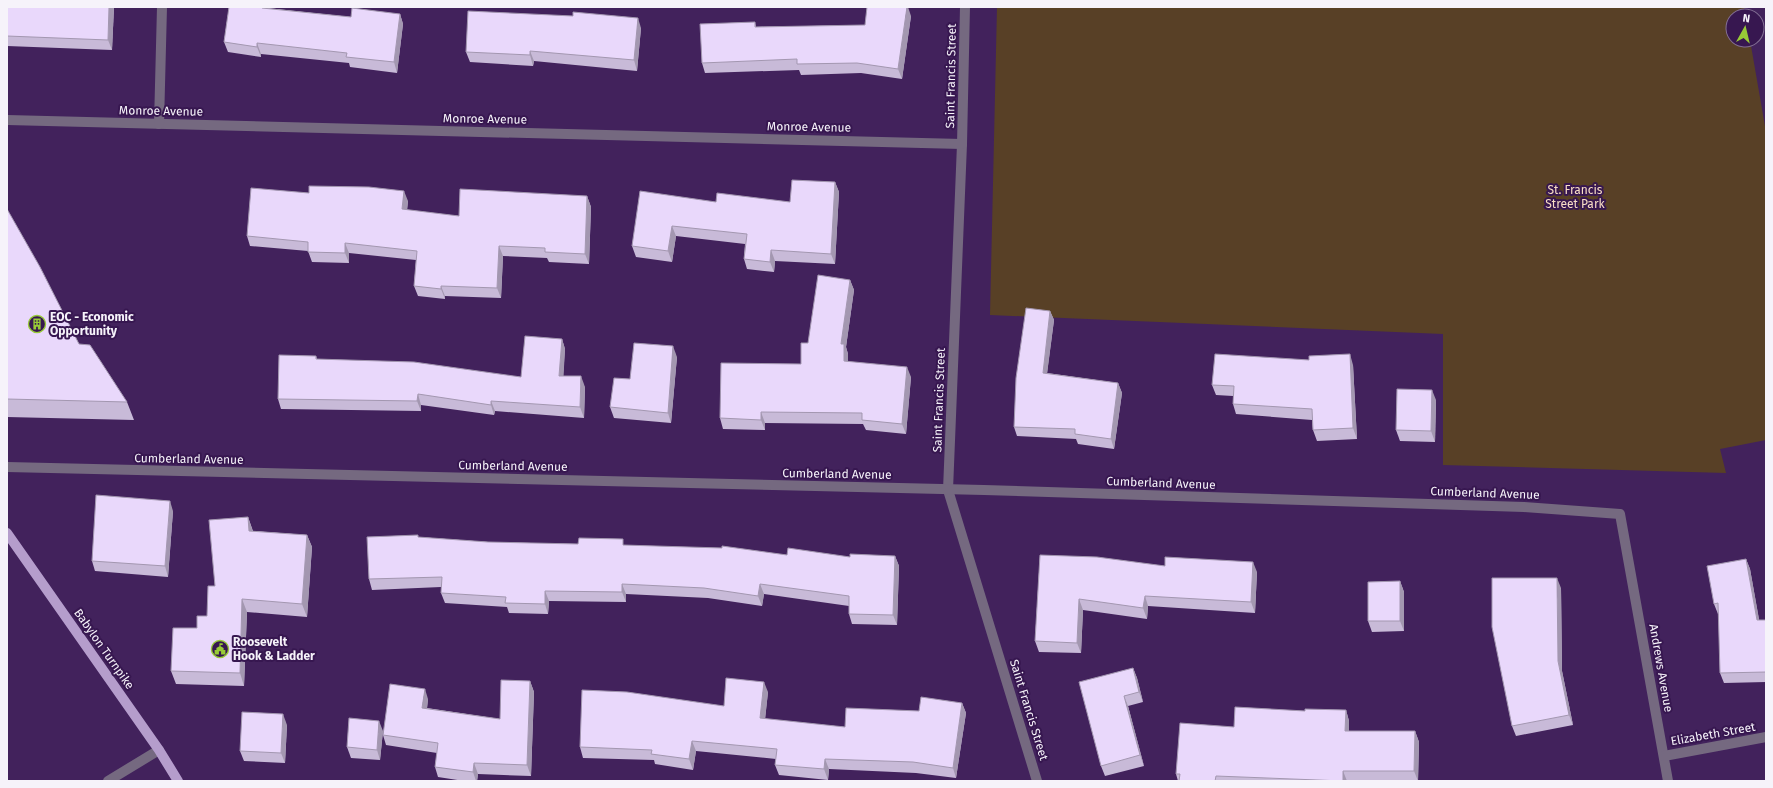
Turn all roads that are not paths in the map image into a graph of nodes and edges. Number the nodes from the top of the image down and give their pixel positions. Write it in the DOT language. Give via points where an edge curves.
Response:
graph roads {
  1 [pos="162,7"];
  2 [pos="966,7"];
  3 [pos="7,120"];
  4 [pos="159,124"];
  5 [pos="962,144"];
  6 [pos="7,467"];
  7 [pos="948,490"];
  8 [pos="7,533"];
  9 [pos="1628,559"];
  10 [pos="1766,738"];
  11 [pos="159,750"];
  12 [pos="1664,756"];
  13 [pos="108,781"];
  14 [pos="178,781"];
  15 [pos="1037,781"];
  16 [pos="1668,781"];
  1 -- 4 [label="street"];
  2 -- 5 [label="street, Saint Francis Street"];
  3 -- 4 [label="street, Monroe Avenue"];
  4 -- 5 [label="street, Monroe Avenue"];
  5 -- 7 [label="street, Saint Francis Street"];
  6 -- 7 [label="street, Cumberland Avenue"];
  7 -- 9 [label="street, Cumberland Avenue" via="1516,507 1620,514"];
  7 -- 15 [label="street, Saint Francis Street"];
  8 -- 11 [label="main road, Babylon Turnpike"];
  9 -- 12 [label="street, Andrews Avenue"];
  10 -- 12 [label="street, Elizabeth Street"];
  11 -- 13 [label="street"];
  11 -- 14 [label="main road, Babylon Turnpike"];
  12 -- 16 [label="street, Andrews Avenue"];
}
